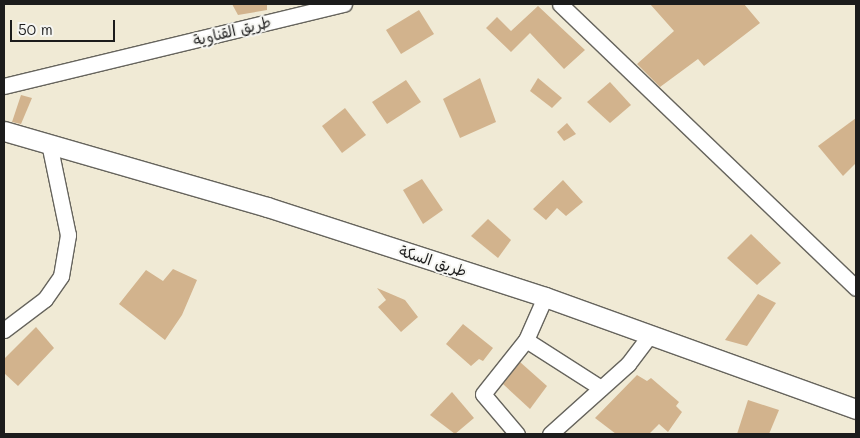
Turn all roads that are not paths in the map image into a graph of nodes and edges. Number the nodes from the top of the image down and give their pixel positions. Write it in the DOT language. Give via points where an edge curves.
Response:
graph roads {
  1 [pos="344,4"];
  2 [pos="560,4"];
  3 [pos="4,86"];
  4 [pos="4,131"];
  5 [pos="49,143"];
  6 [pos="856,286"];
  7 [pos="545,297"];
  8 [pos="4,330"];
  9 [pos="651,334"];
  10 [pos="526,340"];
  11 [pos="601,388"];
  12 [pos="856,409"];
  13 [pos="517,434"];
  14 [pos="550,434"];
  1 -- 3 [label="street, طريق القناوية"];
  2 -- 6 [label="street"];
  4 -- 5 [label="main road, طريق السكة"];
  5 -- 7 [label="main road, طريق السكة"];
  5 -- 8 [label="street" via="68,235 63,267 45,299"];
  7 -- 9 [label="main road, طريق السكة"];
  7 -- 10 [label="street"];
  9 -- 11 [label="street" via="628,364"];
  9 -- 12 [label="main road, طريق السكة"];
  10 -- 11 [label="street"];
  10 -- 13 [label="street" via="483,394"];
  11 -- 14 [label="street"];
}
